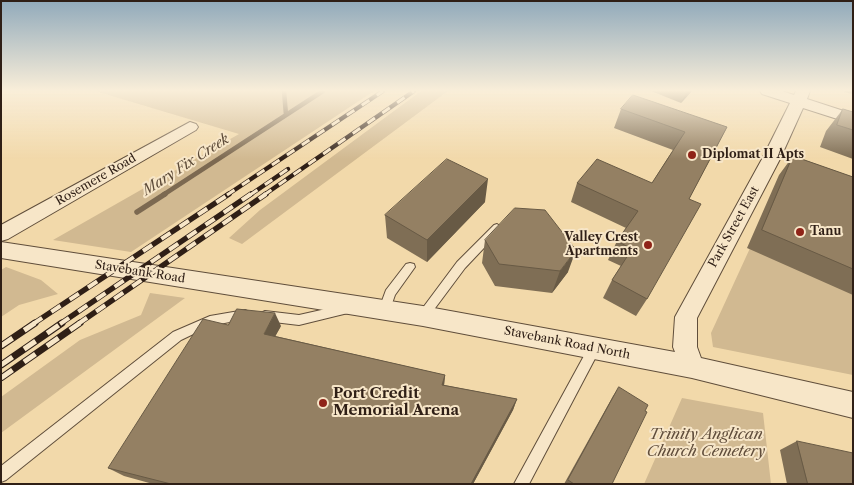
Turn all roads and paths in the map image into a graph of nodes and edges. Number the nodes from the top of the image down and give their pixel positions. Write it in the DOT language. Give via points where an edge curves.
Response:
graph roads {
  1 [pos="792,114"];
  2 [pos="841,114"];
  3 [pos="853,119"];
  4 [pos="190,127"];
  5 [pos="503,221"];
  6 [pos="1,234"];
  7 [pos="1,250"];
  8 [pos="410,267"];
  9 [pos="279,293"];
  10 [pos="361,305"];
  11 [pos="386,310"];
  12 [pos="423,316"];
  13 [pos="594,347"];
  14 [pos="692,368"];
  15 [pos="853,405"];
  16 [pos="1,475"];
  17 [pos="521,484"];
  1 -- 14 [label="street, Park Street East" via="686,317 685,347"];
  2 -- 3 [label="street"];
  4 -- 6 [label="street, Rosemere Road"];
  5 -- 12 [label="lane" via="461,265"];
  7 -- 9 [label="street, Stavebank Road"];
  8 -- 11 [label="lane" via="390,293"];
  9 -- 10 [label="street, Stavebank Road North"];
  10 -- 11 [label="street, Stavebank Road North"];
  10 -- 16 [label="lane" via="299,320 251,315 217,318 198,325 176,336"];
  11 -- 12 [label="street, Stavebank Road North"];
  12 -- 13 [label="street, Stavebank Road North"];
  13 -- 14 [label="street, Stavebank Road North"];
  13 -- 17 [label="lane"];
  14 -- 15 [label="street, Stavebank Road North"];
}
